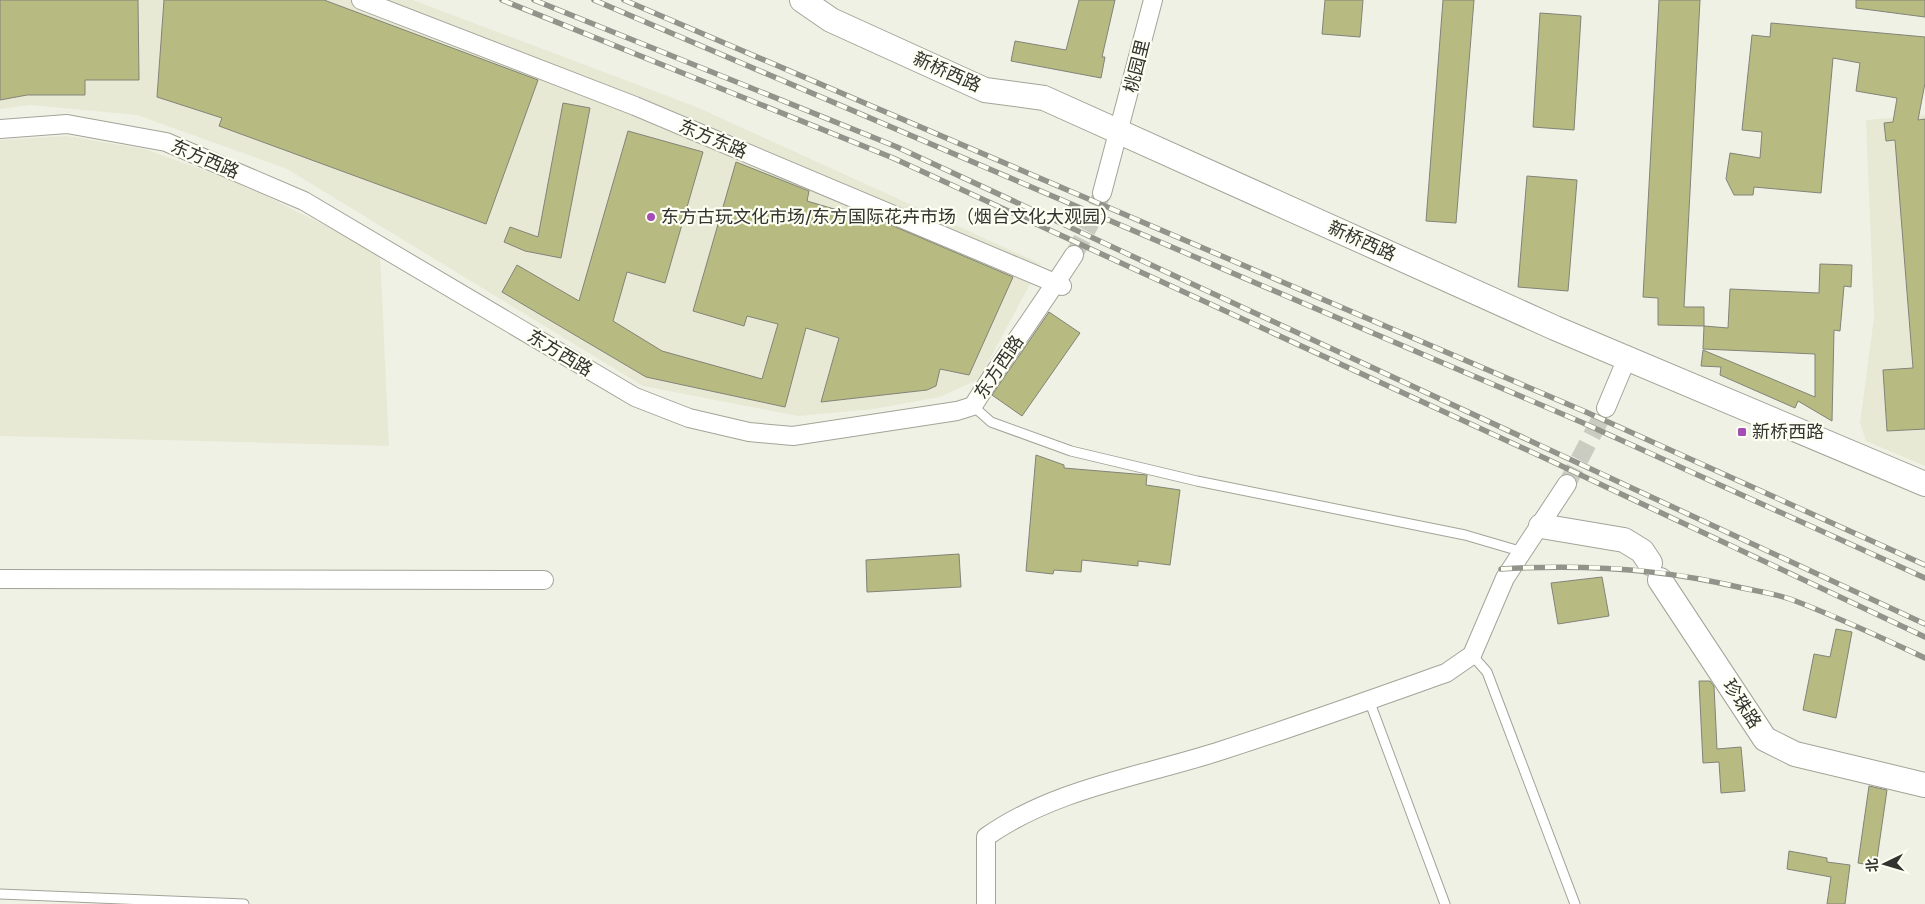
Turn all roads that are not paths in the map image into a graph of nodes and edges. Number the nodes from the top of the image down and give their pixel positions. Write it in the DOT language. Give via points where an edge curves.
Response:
graph roads {
  1 [pos="361,0"];
  2 [pos="802,0"];
  3 [pos="1153,0"];
  4 [pos="0,129"];
  5 [pos="1120,132"];
  6 [pos="1102,193"];
  7 [pos="1074,255"];
  8 [pos="1059,285"];
  9 [pos="1627,358"];
  10 [pos="973,406"];
  11 [pos="1606,408"];
  12 [pos="1567,484"];
  13 [pos="1925,484"];
  14 [pos="1540,526"];
  15 [pos="1523,552"];
  16 [pos="0,579"];
  17 [pos="544,580"];
  18 [pos="1472,655"];
  19 [pos="1369,700"];
  20 [pos="1925,785"];
  21 [pos="0,894"];
  22 [pos="244,904"];
  23 [pos="986,904"];
  24 [pos="1445,904"];
  25 [pos="1575,904"];
  1 -- 8 [label="street, 东方东路" via="635,106"];
  2 -- 5 [label="street, 新桥西路" via="831,20 985,90 1044,98"];
  3 -- 5 [label="street, 桃园里"];
  4 -- 10 [label="street, 东方西路" via="67,124 166,142 304,201 635,397 688,418 749,432 793,436"];
  5 -- 6 [label="street"];
  5 -- 9 [label="street, 新桥西路"];
  7 -- 8 [label="street, 东方西路"];
  8 -- 10 [label="street, 东方西路" via="1001,361"];
  9 -- 11 [label="street"];
  9 -- 13 [label="street, 新桥西路"];
  10 -- 15 [label="lane" via="991,422 1071,451 1197,481 1465,535"];
  12 -- 14 [label="street"];
  14 -- 15 [label="street"];
  14 -- 20 [label="street, 珍珠路" via="1624,540 1642,551 1765,739 1795,754"];
  15 -- 18 [label="street" via="1498,593"];
  16 -- 17 [label="street"];
  18 -- 19 [label="street" via="1446,674"];
  18 -- 25 [label="lane" via="1487,672"];
  19 -- 23 [label="street" via="1223,750 1069,795 1010,820 986,837"];
  19 -- 24 [label="lane"];
  21 -- 22 [label="lane"];
}
